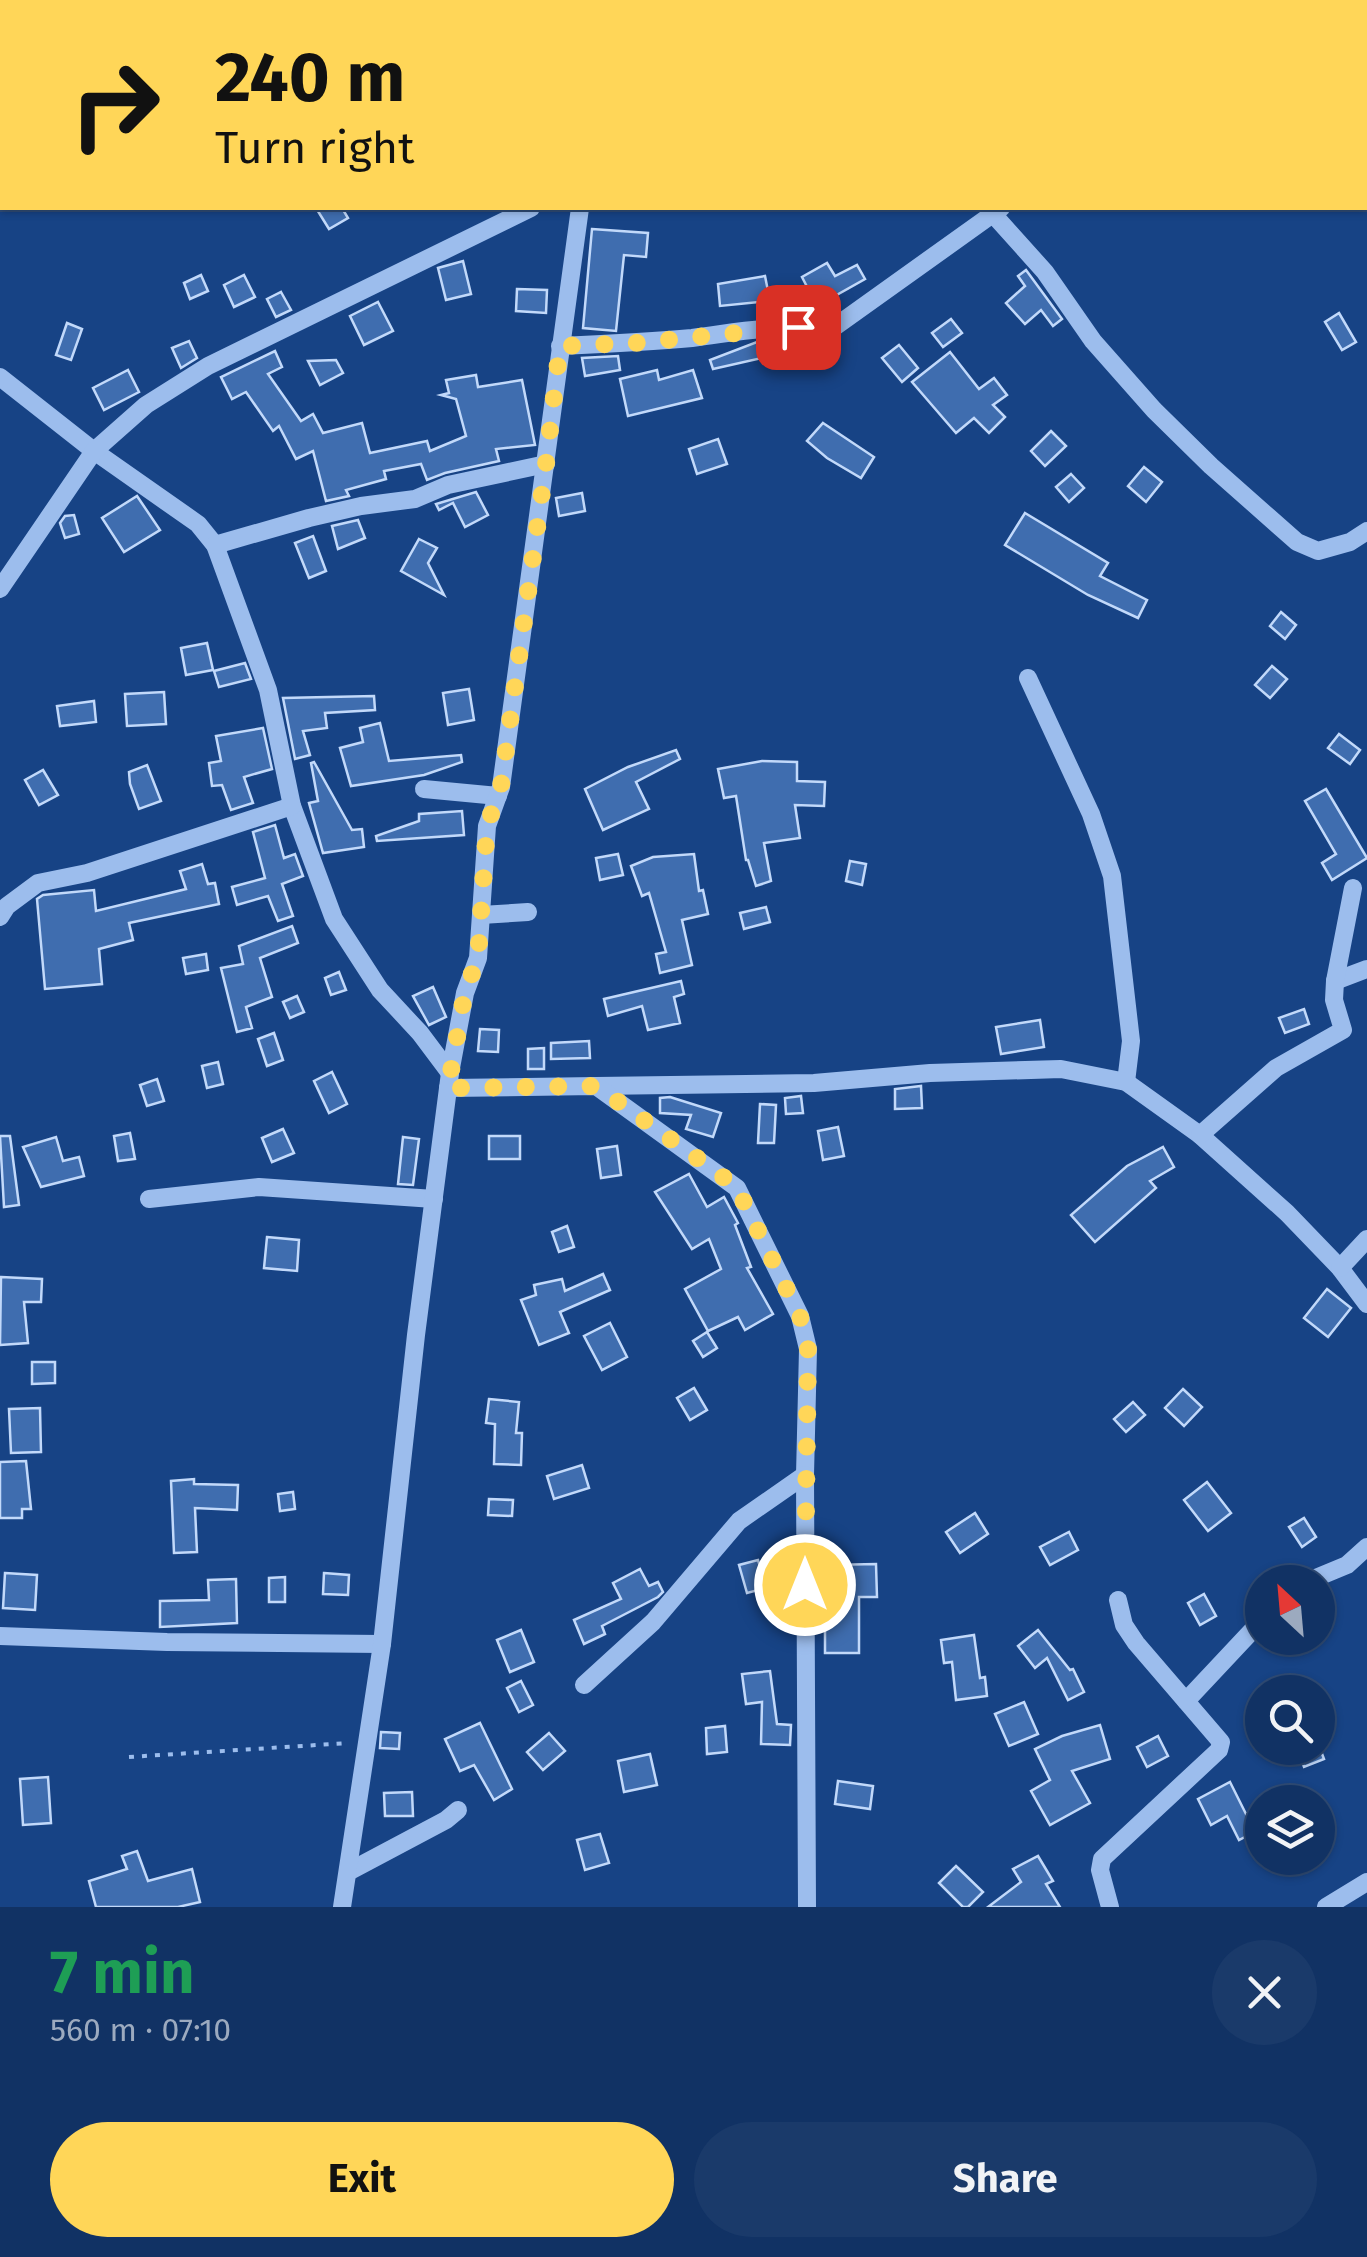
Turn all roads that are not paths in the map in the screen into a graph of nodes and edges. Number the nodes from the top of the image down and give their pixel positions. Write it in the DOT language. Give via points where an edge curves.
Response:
graph roads {
  1 [pos="527,210"];
  2 [pos="580,210"];
  3 [pos="997,211"];
  4 [pos="560,346"];
  5 [pos="0,377"];
  6 [pos="94,451"];
  7 [pos="546,464"];
  8 [pos="1367,531"];
  9 [pos="215,545"];
  10 [pos="0,589"];
  11 [pos="1028,678"];
  12 [pos="424,788"];
  13 [pos="498,796"];
  14 [pos="292,806"];
  15 [pos="1353,888"];
  16 [pos="528,912"];
  17 [pos="481,915"];
  18 [pos="0,918"];
  19 [pos="1367,969"];
  20 [pos="1335,981"];
  21 [pos="449,1081"];
  22 [pos="1126,1082"];
  23 [pos="596,1086"];
  24 [pos="1200,1135"];
  25 [pos="149,1199"];
  26 [pos="434,1199"];
  27 [pos="1367,1238"];
  28 [pos="1340,1268"];
  29 [pos="1367,1304"];
  30 [pos="805,1475"];
  31 [pos="1367,1548"];
  32 [pos="1335,1569"];
  33 [pos="1118,1600"];
  34 [pos="0,1636"];
  35 [pos="1245,1638"];
  36 [pos="382,1644"];
  37 [pos="584,1686"];
  38 [pos="1186,1701"];
  39 [pos="458,1810"];
  40 [pos="348,1872"];
  41 [pos="1367,1882"];
  42 [pos="342,1907"];
  43 [pos="807,1907"];
  44 [pos="1110,1907"];
  45 [pos="1326,1907"];
  1 -- 6 [label="street" via="208,366 146,405"];
  2 -- 4 [label="street"];
  3 -- 4 [label="street" via="822,336 798,327 767,328"];
  3 -- 8 [label="street" via="1093,341 1154,410 1297,542 1318,551"];
  4 -- 7 [label="street"];
  5 -- 6 [label="street"];
  6 -- 9 [label="street" via="198,524"];
  6 -- 10 [label="street"];
  7 -- 9 [label="street"];
  7 -- 13 [label="street"];
  9 -- 14 [label="street" via="268,690"];
  11 -- 22 [label="street" via="1112,876 1131,1041"];
  12 -- 13 [label="street"];
  13 -- 17 [label="street" via="487,826"];
  14 -- 18 [label="street" via="88,873 38,882"];
  14 -- 21 [label="street" via="334,918"];
  15 -- 20 [label="street"];
  16 -- 17 [label="street"];
  17 -- 21 [label="street" via="478,958"];
  19 -- 20 [label="street"];
  20 -- 24 [label="street" via="1343,1030 1276,1068"];
  21 -- 23 [label="street"];
  21 -- 26 [label="street"];
  22 -- 23 [label="street" via="1061,1069"];
  22 -- 24 [label="street"];
  23 -- 30 [label="street" via="737,1188 800,1316 808,1349"];
  24 -- 28 [label="street"];
  25 -- 26 [label="street" via="259,1187"];
  26 -- 36 [label="street"];
  27 -- 28 [label="street"];
  28 -- 29 [label="street"];
  30 -- 37 [label="street" via="739,1521 654,1622"];
  30 -- 43 [label="street"];
  31 -- 32 [label="street"];
  33 -- 38 [label="street" via="1136,1643"];
  34 -- 36 [label="street"];
  35 -- 38 [label="street"];
  36 -- 40 [label="street"];
  38 -- 44 [label="street" via="1221,1742 1219,1750 1102,1859"];
  39 -- 40 [label="street"];
  40 -- 42 [label="street"];
  41 -- 45 [label="street"];
}
